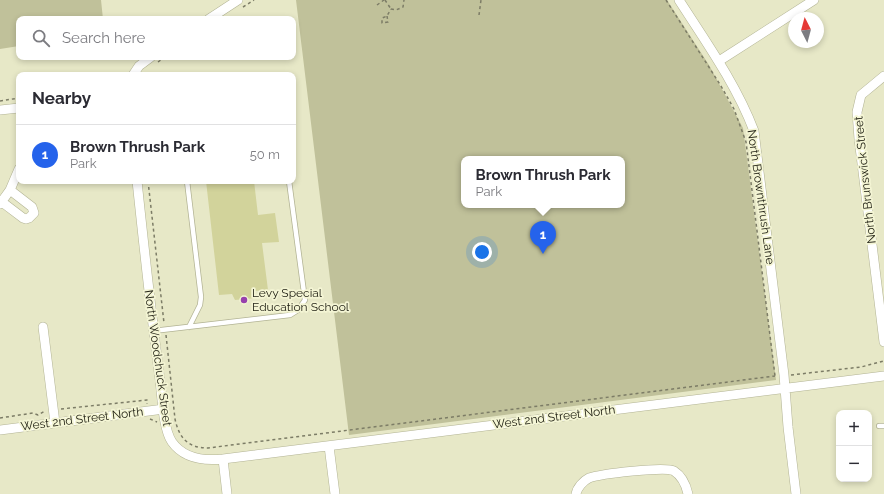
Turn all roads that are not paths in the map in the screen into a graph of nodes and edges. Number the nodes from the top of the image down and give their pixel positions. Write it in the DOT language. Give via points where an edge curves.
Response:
graph roads {
  1 [pos="238,0"];
  2 [pos="679,0"];
  3 [pos="814,0"];
  4 [pos="214,16"];
  5 [pos="147,60"];
  6 [pos="719,61"];
  7 [pos="135,72"];
  8 [pos="884,76"];
  9 [pos="16,109"];
  10 [pos="0,110"];
  11 [pos="16,176"];
  12 [pos="137,184"];
  13 [pos="187,184"];
  14 [pos="289,184"];
  15 [pos="10,190"];
  16 [pos="1,203"];
  17 [pos="43,327"];
  18 [pos="189,327"];
  19 [pos="153,332"];
  20 [pos="884,342"];
  21 [pos="884,376"];
  22 [pos="786,388"];
  23 [pos="164,409"];
  24 [pos="55,423"];
  25 [pos="0,430"];
  26 [pos="329,446"];
  27 [pos="223,459"];
  28 [pos="228,494"];
  29 [pos="335,494"];
  30 [pos="576,494"];
  31 [pos="688,494"];
  32 [pos="796,494"];
  1 -- 4 [label="street"];
  2 -- 6 [label="street, North Brownthrush Lane"];
  3 -- 6 [label="street"];
  5 -- 7 [label="street"];
  6 -- 22 [label="street, North Brownthrush Lane" via="754,131"];
  8 -- 20 [label="street, North Brunswick Street" via="861,95 857,112"];
  9 -- 10 [label="street"];
  11 -- 15 [label="street"];
  12 -- 19 [label="street, North Woodchuck Street"];
  13 -- 18 [label="lane" via="201,297 200,305"];
  14 -- 18 [label="lane" via="305,300 298,310 290,316"];
  15 -- 16 [label="street"];
  15 -- 16 [label="street" via="32,207 32,216 23,218"];
  17 -- 24 [label="street"];
  18 -- 19 [label="lane"];
  19 -- 23 [label="street, North Woodchuck Street"];
  21 -- 22 [label="street, West 2nd Street North"];
  22 -- 26 [label="street, West 2nd Street North"];
  22 -- 32 [label="street, North Brownthrush Lane"];
  23 -- 24 [label="street, West 2nd Street North"];
  23 -- 27 [label="street, North Woodchuck Street" via="168,434 179,449 198,459"];
  24 -- 25 [label="street, West 2nd Street North"];
  26 -- 27 [label="street, West 2nd Street North"];
  26 -- 29 [label="street"];
  27 -- 28 [label="street"];
  30 -- 31 [label="street" via="581,484 589,478 657,469 673,470 682,478"];
}
